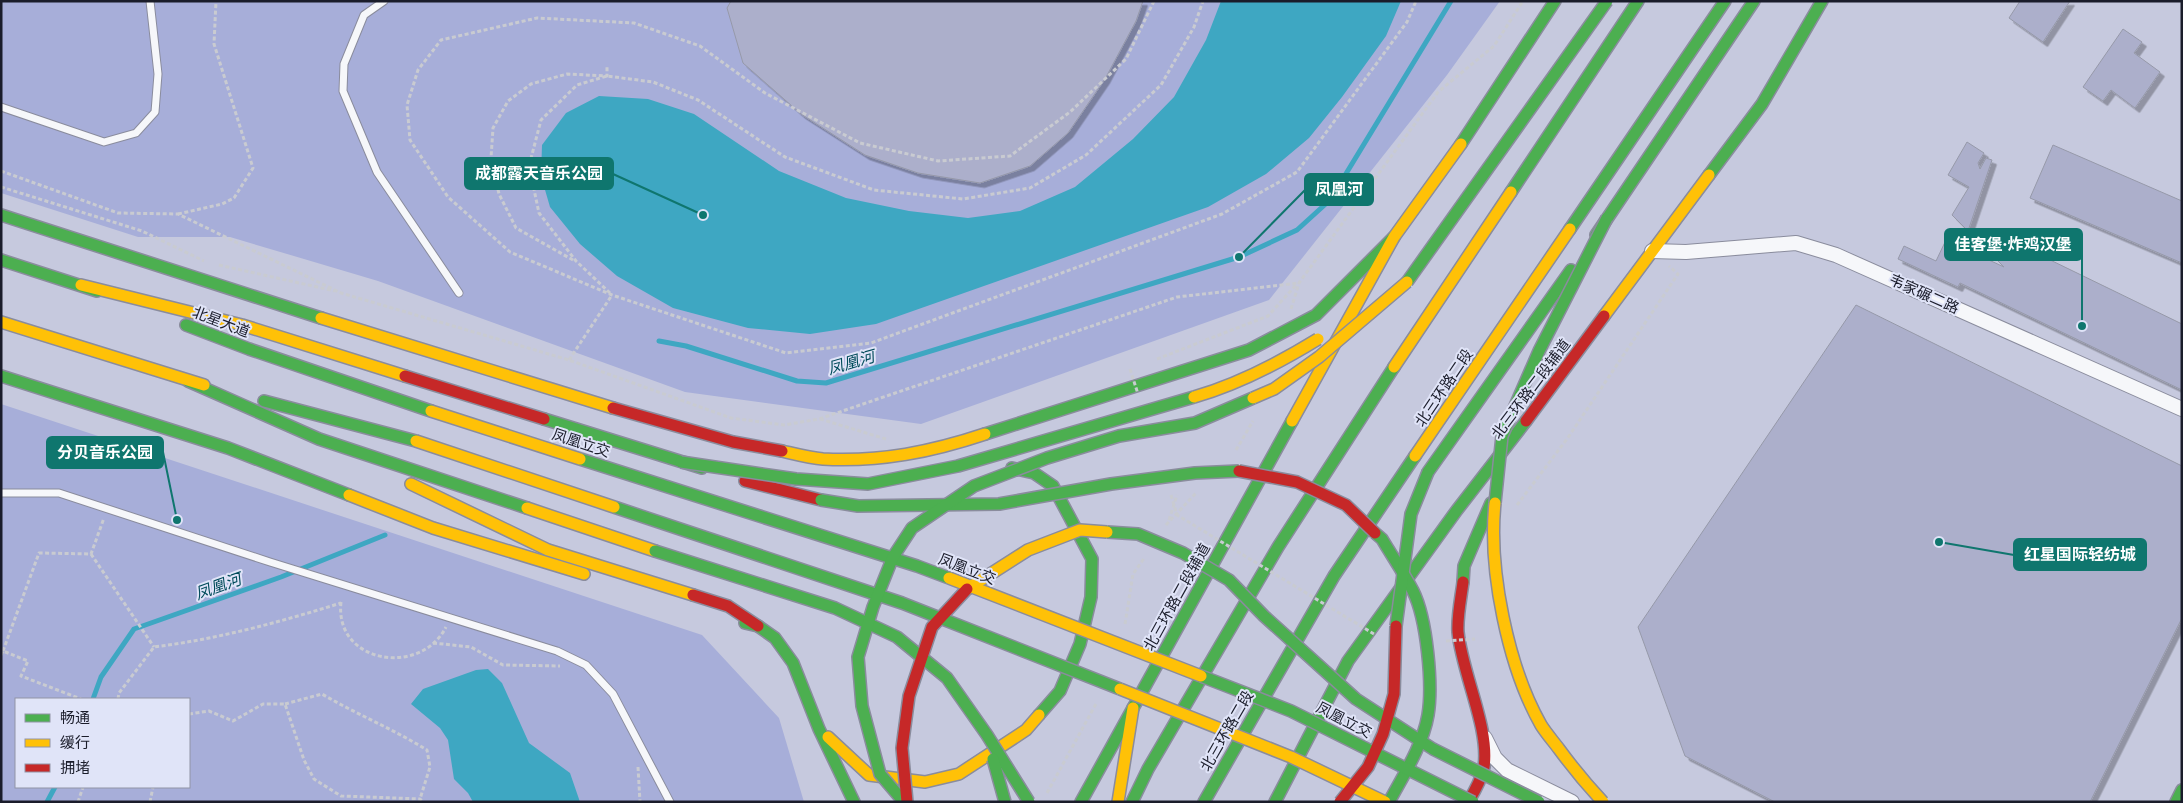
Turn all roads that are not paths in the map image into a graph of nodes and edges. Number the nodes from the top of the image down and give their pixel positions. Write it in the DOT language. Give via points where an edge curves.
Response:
graph roads {
  1 [pos="150,1"];
  2 [pos="384,1"];
  3 [pos="1555,1"];
  4 [pos="1607,1"];
  5 [pos="1638,1"];
  6 [pos="1724,1"];
  7 [pos="1754,1"];
  8 [pos="1822,1"];
  9 [pos="1836,1"];
  10 [pos="1762,104"];
  11 [pos="1,107"];
  12 [pos="1,215"];
  13 [pos="1607,218"];
  14 [pos="1394,238"];
  15 [pos="1652,251"];
  16 [pos="1,260"];
  17 [pos="94,276"];
  18 [pos="81,285"];
  19 [pos="1404,287"];
  20 [pos="459,293"];
  21 [pos="1,322"];
  22 [pos="242,325"];
  23 [pos="1,330"];
  24 [pos="89,348"];
  25 [pos="1,376"];
  26 [pos="188,381"];
  27 [pos="2182,409"];
  28 [pos="431,411"];
  29 [pos="1523,424"];
  30 [pos="319,439"];
  31 [pos="939,449"];
  32 [pos="682,462"];
  33 [pos="1,493"];
  34 [pos="595,577"];
  35 [pos="652,595"];
  36 [pos="758,626"];
  37 [pos="1133,708"];
  38 [pos="819,729"];
  39 [pos="986,735"];
  40 [pos="1483,735"];
  41 [pos="2182,790"];
  42 [pos="670,802"];
  43 [pos="854,802"];
  44 [pos="906,802"];
  45 [pos="1005,802"];
  46 [pos="1029,802"];
  47 [pos="1081,802"];
  48 [pos="1118,802"];
  49 [pos="1132,802"];
  50 [pos="1204,802"];
  51 [pos="1275,802"];
  52 [pos="1340,802"];
  53 [pos="1387,802"];
  54 [pos="1468,802"];
  55 [pos="1473,802"];
  56 [pos="1539,802"];
  57 [pos="1572,802"];
  58 [pos="1603,802"];
  59 [pos="2176,802"];
  1 -- 11 [label="lane" via="158,74 155,112 136,133 104,142"];
  2 -- 20 [label="lane" via="364,15 344,64 343,91 377,172"];
  3 -- 14 [label="main road, 北三环路二段辅道" via="1458,149"];
  4 -- 19 [label="main road, bridge"];
  5 -- 49 [label="main road" via="1278,547 1148,769"];
  6 -- 50 [label="main road, 北三环路二段" via="1334,576"];
  7 -- 13 [label="main road"];
  8 -- 10 [label="main road, 北三环路二段辅道"];
  9 -- 10 [label="main road"];
  10 -- 15 [label="main road, 北三环路二段辅道"];
  12 -- 31 [label="main road" via="291,309 733,442 822,459 889,458"];
  13 -- 52 [label="main road, bridge" via="1428,472 1411,514 1396,615 1394,694 1383,734 1368,767"];
  13 -- 58 [label="main road, bridge" via="1539,351 1502,436 1493,524 1500,602 1514,663 1541,725"];
  14 -- 31 [label="main road" via="1316,315 1249,350"];
  14 -- 37 [label="main road, 北三环路二段辅道"];
  15 -- 27 [label="street, 韦家碾二路" via="1686,252 1796,243 1836,255"];
  15 -- 29 [label="main road, 北三环路二段辅道"];
  16 -- 18 [label="main road, 北星大道"];
  17 -- 22 [label="main road"];
  18 -- 22 [label="main road"];
  18 -- 28 [label="main road, 北星大道" via="249,349"];
  19 -- 32 [label="main road, bridge" via="1287,358 1226,388 958,466 868,484 796,479"];
  19 -- 44 [label="main road, bridge" via="1319,357 1274,389 1195,422 1119,436 984,482 912,528 890,566 858,657 862,706 880,774"];
  21 -- 24 [label="main road"];
  22 -- 32 [label="main road"];
  23 -- 24 [label="main road"];
  24 -- 26 [label="main road"];
  25 -- 34 [label="main road" via="228,448 433,528"];
  26 -- 30 [label="main road"];
  26 -- 53 [label="main road, bridge" via="416,441 902,602 1291,757"];
  28 -- 55 [label="main road, 凤凰立交, bridge" via="917,566 1291,711"];
  29 -- 40 [label="main road" via="1464,566 1458,630 1464,668"];
  29 -- 51 [label="main road, 北三环路二段辅道" via="1348,661"];
  30 -- 36 [label="main road" via="548,550 728,606"];
  30 -- 39 [label="main road, bridge" via="835,608 897,637 947,678"];
  31 -- 38 [label="main road" via="1034,474 1053,486 1092,559 1091,597 1080,644 1067,675 1060,691 1026,730 959,774 926,782 869,775"];
  32 -- 53 [label="main road, bridge" via="821,500 858,506 999,504 1111,484 1195,473 1245,471 1297,482 1346,505 1382,539 1414,593 1424,629 1429,678 1428,716 1414,756"];
  33 -- 42 [label="lane" via="59,493 557,651 586,665 612,694"];
  35 -- 36 [label="main road"];
  36 -- 38 [label="main road" via="775,638 793,663"];
  37 -- 47 [label="main road, 北三环路二段辅道"];
  37 -- 48 [label="main road"];
  38 -- 43 [label="main road"];
  39 -- 45 [label="main road, bridge"];
  39 -- 46 [label="main road, bridge"];
  40 -- 54 [label="main road" via="1484,766 1479,784"];
  40 -- 57 [label="street" via="1495,758 1506,770"];
  41 -- 59 [label="main road"];
  44 -- 56 [label="main road, bridge" via="902,748 909,696 932,627 970,585 1028,550 1080,530 1138,534 1183,553 1229,580 1356,699 1433,749"];
}
